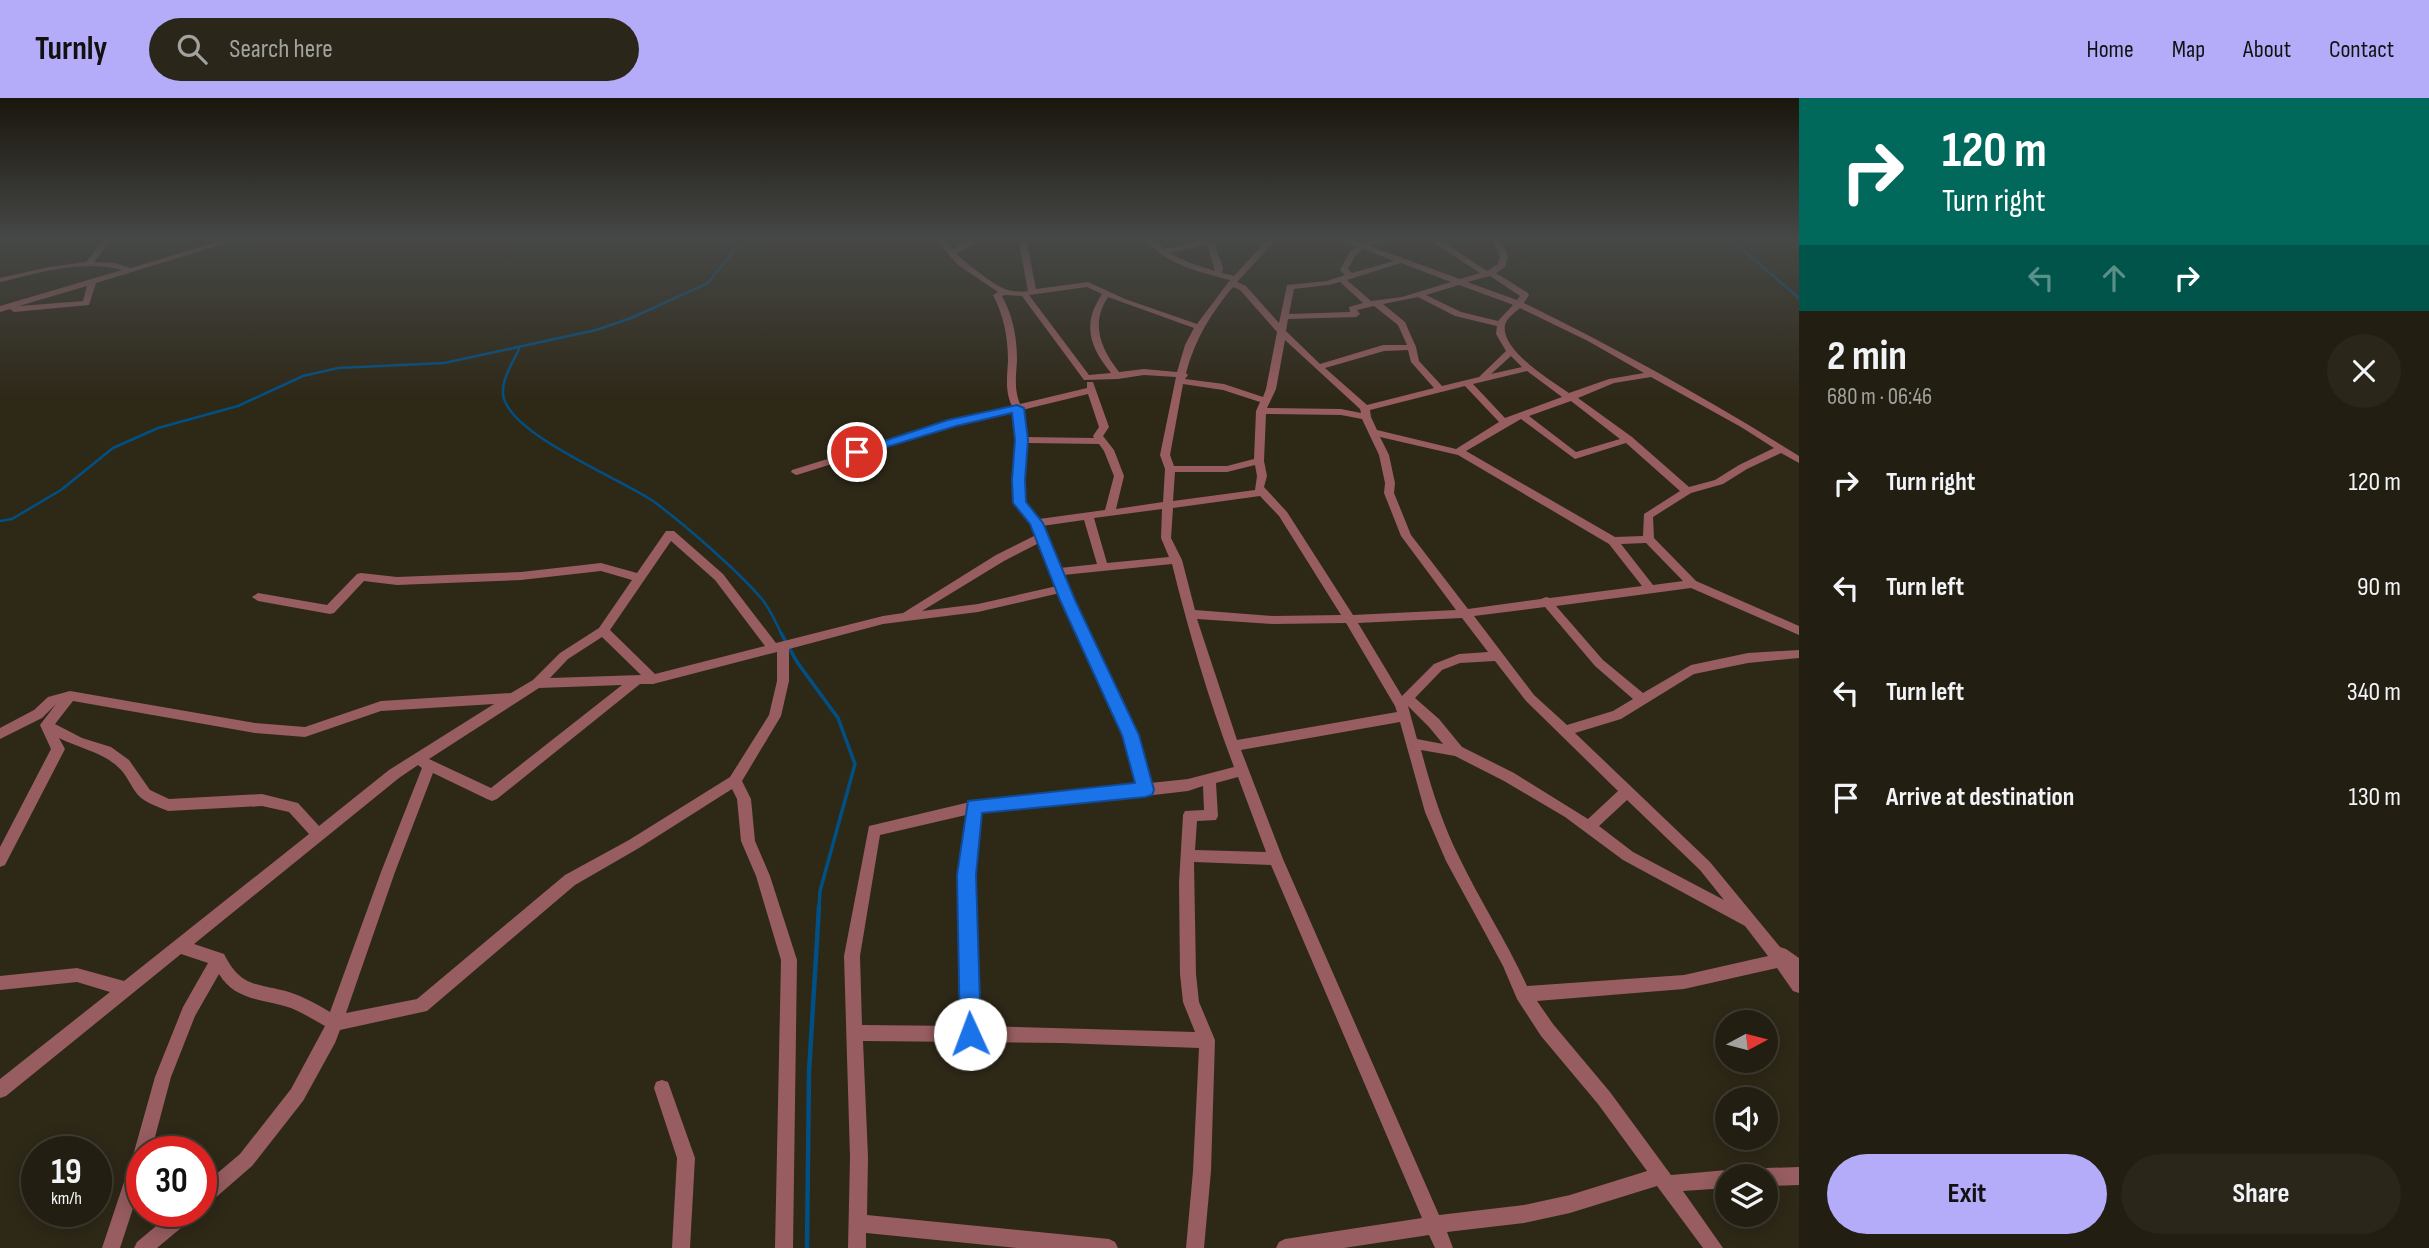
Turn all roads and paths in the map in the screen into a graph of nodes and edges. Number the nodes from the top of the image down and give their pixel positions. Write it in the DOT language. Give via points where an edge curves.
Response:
graph roads {
  1 [pos="58,292"];
  2 [pos="90,292"];
  3 [pos="1004,292"];
  4 [pos="1037,292"];
  5 [pos="1104,292"];
  6 [pos="1225,292"];
  7 [pos="1248,292"];
  8 [pos="1289,292"];
  9 [pos="1361,292"];
  10 [pos="1428,292"];
  11 [pos="1484,292"];
  12 [pos="1519,292"];
  13 [pos="1028,293"];
  14 [pos="1107,293"];
  15 [pos="1419,294"];
  16 [pos="1372,304"];
  17 [pos="1520,305"];
  18 [pos="0,309"];
  19 [pos="1283,323"];
  20 [pos="1501,324"];
  21 [pos="1199,327"];
  22 [pos="1412,347"];
  23 [pos="1511,351"];
  24 [pos="1319,367"];
  25 [pos="1528,368"];
  26 [pos="1651,374"];
  27 [pos="1118,376"];
  28 [pos="1087,378"];
  29 [pos="1182,378"];
  30 [pos="1480,380"];
  31 [pos="1466,383"];
  32 [pos="1092,390"];
  33 [pos="1440,390"];
  34 [pos="1569,396"];
  35 [pos="1264,406"];
  36 [pos="1017,408"];
  37 [pos="1365,412"];
  38 [pos="1522,415"];
  39 [pos="1504,422"];
  40 [pos="1373,432"];
  41 [pos="1629,439"];
  42 [pos="1022,440"];
  43 [pos="1103,441"];
  44 [pos="1781,449"];
  45 [pos="1459,451"];
  46 [pos="1799,460"];
  47 [pos="1259,461"];
  48 [pos="1170,469"];
  49 [pos="796,472"];
  50 [pos="1687,491"];
  51 [pos="1262,492"];
  52 [pos="1167,506"];
  53 [pos="1110,513"];
  54 [pos="1088,516"];
  55 [pos="1036,523"];
  56 [pos="1041,537"];
  57 [pos="1649,539"];
  58 [pos="1613,541"];
  59 [pos="1176,560"];
  60 [pos="1103,567"];
  61 [pos="1056,572"];
  62 [pos="639,578"];
  63 [pos="1692,584"];
  64 [pos="1063,588"];
  65 [pos="1649,589"];
  66 [pos="258,597"];
  67 [pos="1546,601"];
  68 [pos="1466,613"];
  69 [pos="1190,614"];
  70 [pos="902,618"];
  71 [pos="1350,618"];
  72 [pos="603,631"];
  73 [pos="1799,631"];
  74 [pos="778,647"];
  75 [pos="1799,654"];
  76 [pos="1498,656"];
  77 [pos="653,679"];
  78 [pos="637,680"];
  79 [pos="537,683"];
  80 [pos="70,696"];
  81 [pos="514,698"];
  82 [pos="1642,699"];
  83 [pos="1405,707"];
  84 [pos="46,725"];
  85 [pos="1564,731"];
  86 [pos="0,734"];
  87 [pos="1413,744"];
  88 [pos="1233,747"];
  89 [pos="1457,751"];
  90 [pos="424,762"];
  91 [pos="1242,769"];
  92 [pos="1209,779"];
  93 [pos="736,781"];
  94 [pos="1145,790"];
  95 [pos="1627,791"];
  96 [pos="974,807"];
  97 [pos="1589,827"];
  98 [pos="317,833"];
  99 [pos="1187,856"];
  100 [pos="1276,859"];
  101 [pos="0,861"];
  102 [pos="1752,923"];
  103 [pos="181,947"];
  104 [pos="1777,954"];
  105 [pos="219,959"];
  106 [pos="1799,967"];
  107 [pos="0,983"];
  108 [pos="1799,986"];
  109 [pos="126,989"];
  110 [pos="1523,994"];
  111 [pos="334,1023"];
  112 [pos="855,1033"];
  113 [pos="970,1034"];
  114 [pos="1207,1041"];
  115 [pos="662,1088"];
  116 [pos="0,1090"];
  117 [pos="146,1136"];
  118 [pos="1799,1176"];
  119 [pos="1778,1177"];
  120 [pos="1715,1179"];
  121 [pos="1663,1180"];
  122 [pos="217,1185"];
  123 [pos="126,1202"];
  124 [pos="857,1223"];
  125 [pos="1433,1225"];
  126 [pos="169,1227"];
  127 [pos="111,1248"];
  128 [pos="143,1248"];
  129 [pos="681,1248"];
  130 [pos="784,1248"];
  131 [pos="857,1248"];
  132 [pos="1109,1248"];
  133 [pos="1195,1248"];
  134 [pos="1285,1248"];
  135 [pos="1444,1248"];
  136 [pos="1714,1248"];
  1 -- 18 [label="street"];
  2 -- 18 [label="street" via="86,303"];
  3 -- 13 [label="street"];
  3 -- 36 [label="street" via="998,295 1008,314 1011,398"];
  4 -- 13 [label="street"];
  5 -- 14 [label="street"];
  6 -- 21 [label="street"];
  7 -- 19 [label="street"];
  8 -- 19 [label="street"];
  9 -- 16 [label="street"];
  10 -- 15 [label="street"];
  11 -- 17 [label="street"];
  12 -- 17 [label="street" via="1525,295"];
  13 -- 28 [label="street"];
  14 -- 21 [label="street"];
  14 -- 27 [label="street" via="1094,317 1093,337"];
  15 -- 16 [label="street"];
  15 -- 20 [label="street" via="1471,321"];
  16 -- 19 [label="street" via="1352,309 1356,314"];
  16 -- 22 [label="street" via="1402,324"];
  17 -- 20 [label="street"];
  17 -- 26 [label="street"];
  19 -- 24 [label="street"];
  19 -- 35 [label="street"];
  20 -- 23 [label="street" via="1503,340"];
  21 -- 29 [label="street"];
  22 -- 24 [label="street" via="1383,348"];
  22 -- 33 [label="street" via="1415,362"];
  23 -- 25 [label="street"];
  23 -- 30 [label="street"];
  24 -- 37 [label="street"];
  25 -- 30 [label="street"];
  25 -- 34 [label="street"];
  26 -- 34 [label="street"];
  26 -- 44 [label="street"];
  27 -- 28 [label="street"];
  27 -- 29 [label="street" via="1144,372"];
  28 -- 32 [label="street"];
  29 -- 35 [label="street" via="1224,387"];
  29 -- 48 [label="street" via="1165,455"];
  30 -- 31 [label="street"];
  31 -- 33 [label="street"];
  31 -- 39 [label="street"];
  32 -- 36 [label="street"];
  32 -- 43 [label="street" via="1104,427 1098,436"];
  33 -- 37 [label="street"];
  34 -- 38 [label="street"];
  34 -- 41 [label="street"];
  35 -- 37 [label="street"];
  35 -- 47 [label="street"];
  36 -- 42 [label="street"];
  36 -- 49 [label="street"];
  37 -- 40 [label="street"];
  38 -- 39 [label="street"];
  38 -- 41 [label="street" via="1575,456"];
  39 -- 45 [label="street"];
  40 -- 45 [label="street"];
  40 -- 68 [label="street" via="1384,455 1389,493 1406,536"];
  41 -- 50 [label="street"];
  42 -- 43 [label="street"];
  42 -- 55 [label="street" via="1020,503"];
  43 -- 53 [label="street" via="1119,476"];
  44 -- 46 [label="street"];
  44 -- 50 [label="street" via="1719,482"];
  45 -- 58 [label="street"];
  47 -- 48 [label="street" via="1227,469"];
  47 -- 51 [label="street"];
  48 -- 52 [label="street"];
  50 -- 57 [label="street" via="1648,516"];
  51 -- 52 [label="street"];
  51 -- 71 [label="street" via="1283,514"];
  52 -- 53 [label="street"];
  52 -- 59 [label="street" via="1166,538"];
  53 -- 54 [label="street"];
  54 -- 55 [label="street"];
  54 -- 60 [label="street"];
  55 -- 56 [label="street"];
  56 -- 61 [label="street"];
  56 -- 70 [label="street"];
  57 -- 58 [label="street"];
  57 -- 63 [label="street"];
  58 -- 65 [label="street"];
  59 -- 60 [label="street"];
  59 -- 69 [label="street"];
  60 -- 61 [label="street"];
  61 -- 64 [label="street"];
  62 -- 66 [label="street" via="601,567 521,576 397,581 360,577 330,610"];
  62 -- 72 [label="street"];
  62 -- 74 [label="street" via="670,534 719,577"];
  63 -- 65 [label="street"];
  63 -- 73 [label="street"];
  64 -- 70 [label="street" via="978,608"];
  64 -- 94 [label="street" via="1131,735"];
  65 -- 67 [label="street"];
  67 -- 68 [label="street"];
  67 -- 82 [label="street" via="1599,663"];
  68 -- 71 [label="street"];
  68 -- 76 [label="street"];
  69 -- 71 [label="street" via="1273,620"];
  69 -- 88 [label="street"];
  70 -- 74 [label="street"];
  71 -- 83 [label="street"];
  72 -- 77 [label="street"];
  72 -- 79 [label="street" via="564,656"];
  74 -- 77 [label="street"];
  74 -- 93 [label="street" via="783,681 775,716"];
  75 -- 82 [label="street" via="1748,658 1691,670"];
  76 -- 83 [label="street" via="1459,659 1438,667"];
  76 -- 85 [label="street" via="1530,698"];
  77 -- 78 [label="street"];
  78 -- 79 [label="street"];
  78 -- 90 [label="street" via="492,795"];
  79 -- 81 [label="street"];
  80 -- 81 [label="street" via="255,728 305,732 381,706"];
  80 -- 84 [label="street"];
  80 -- 86 [label="street" via="52,699 38,714"];
  81 -- 90 [label="street"];
  82 -- 85 [label="street" via="1617,715"];
  83 -- 87 [label="street"];
  83 -- 88 [label="street"];
  83 -- 89 [label="street" via="1434,723"];
  84 -- 98 [label="street" via="106,751 124,764 145,794 168,806 262,800 293,807"];
  84 -- 101 [label="street" via="58,749"];
  85 -- 95 [label="street"];
  87 -- 89 [label="street"];
  87 -- 110 [label="street" via="1432,812 1453,862"];
  88 -- 91 [label="street"];
  89 -- 97 [label="street"];
  90 -- 98 [label="street"];
  90 -- 111 [label="street"];
  91 -- 92 [label="street"];
  91 -- 100 [label="street"];
  92 -- 94 [label="street"];
  92 -- 99 [label="street" via="1211,816 1190,815"];
  93 -- 111 [label="street" via="570,880 421,1006"];
  93 -- 130 [label="street" via="744,799 748,841 789,960"];
  94 -- 96 [label="street"];
  95 -- 97 [label="street"];
  95 -- 102 [label="street" via="1705,866"];
  96 -- 112 [label="street" via="874,830 852,956"];
  96 -- 113 [label="street" via="966,875"];
  97 -- 102 [label="street" via="1628,856"];
  98 -- 103 [label="street"];
  99 -- 100 [label="street"];
  99 -- 114 [label="street" via="1191,1002"];
  100 -- 125 [label="street"];
  102 -- 104 [label="street"];
  103 -- 105 [label="street"];
  103 -- 109 [label="street"];
  104 -- 106 [label="street"];
  104 -- 108 [label="street"];
  104 -- 110 [label="street" via="1684,982"];
  105 -- 111 [label="street" via="235,985 299,1003"];
  105 -- 117 [label="street" via="189,1012 163,1077"];
  107 -- 109 [label="street" via="77,975"];
  109 -- 116 [label="street"];
  110 -- 121 [label="street"];
  111 -- 122 [label="street" via="297,1094 246,1160"];
  112 -- 113 [label="street"];
  112 -- 124 [label="street"];
  113 -- 114 [label="street"];
  114 -- 133 [label="street"];
  115 -- 129 [label="street" via="686,1158"];
  118 -- 119 [label="street"];
  120 -- 121 [label="street"];
  121 -- 125 [label="street" via="1524,1214"];
  121 -- 136 [label="street"];
  123 -- 127 [label="street"];
  124 -- 131 [label="street"];
  124 -- 132 [label="street"];
  125 -- 134 [label="street"];
  125 -- 135 [label="street"];
  126 -- 128 [label="street"];
}
